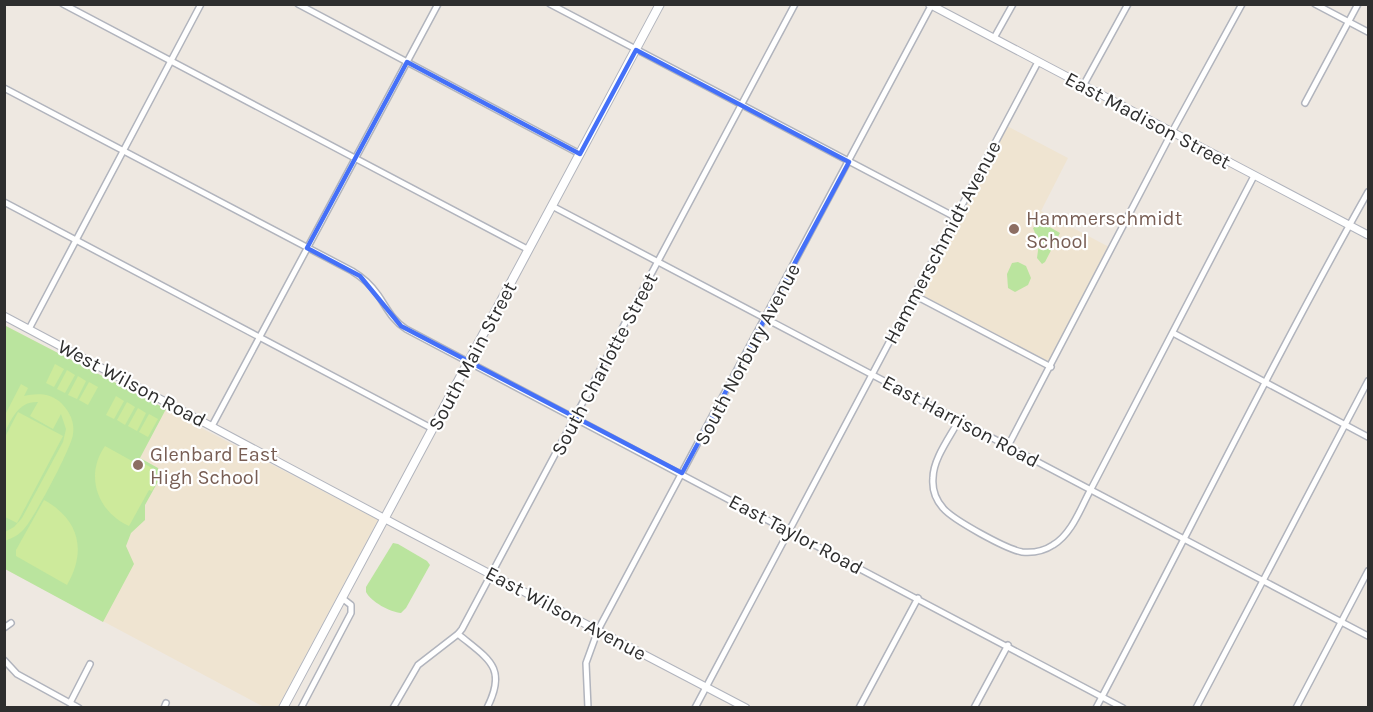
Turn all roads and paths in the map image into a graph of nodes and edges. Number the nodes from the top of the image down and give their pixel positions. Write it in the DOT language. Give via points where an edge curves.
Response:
graph roads {
  1 [pos="63,4"];
  2 [pos="201,4"];
  3 [pos="298,4"];
  4 [pos="438,4"];
  5 [pos="550,4"];
  6 [pos="660,4"];
  7 [pos="795,4"];
  8 [pos="1013,4"];
  9 [pos="1128,4"];
  10 [pos="1242,4"];
  11 [pos="1315,4"];
  12 [pos="1358,4"];
  13 [pos="930,5"];
  14 [pos="1348,22"];
  15 [pos="1368,32"];
  16 [pos="994,38"];
  17 [pos="636,50"];
  18 [pos="172,62"];
  19 [pos="407,62"];
  20 [pos="1038,62"];
  21 [pos="1083,86"];
  22 [pos="4,88"];
  23 [pos="1305,103"];
  24 [pos="742,105"];
  25 [pos="1172,132"];
  26 [pos="124,151"];
  27 [pos="580,154"];
  28 [pos="355,159"];
  29 [pos="849,162"];
  30 [pos="1254,176"];
  31 [pos="1368,192"];
  32 [pos="4,202"];
  33 [pos="552,206"];
  34 [pos="955,218"];
  35 [pos="1350,225"];
  36 [pos="1368,235"];
  37 [pos="76,240"];
  38 [pos="308,248"];
  39 [pos="529,250"];
  40 [pos="659,262"];
  41 [pos="914,295"];
  42 [pos="4,316"];
  43 [pos="766,317"];
  44 [pos="29,329"];
  45 [pos="1173,333"];
  46 [pos="260,337"];
  47 [pos="469,361"];
  48 [pos="1051,367"];
  49 [pos="872,374"];
  50 [pos="1368,381"];
  51 [pos="1266,382"];
  52 [pos="575,418"];
  53 [pos="959,420"];
  54 [pos="1346,425"];
  55 [pos="212,426"];
  56 [pos="433,429"];
  57 [pos="1368,436"];
  58 [pos="1008,446"];
  59 [pos="682,473"];
  60 [pos="1091,489"];
  61 [pos="385,519"];
  62 [pos="790,530"];
  63 [pos="1185,540"];
  64 [pos="1368,571"];
  65 [pos="491,574"];
  66 [pos="1263,581"];
  67 [pos="342,598"];
  68 [pos="918,598"];
  69 [pos="1341,622"];
  70 [pos="11,623"];
  71 [pos="4,628"];
  72 [pos="598,630"];
  73 [pos="458,634"];
  74 [pos="1368,636"];
  75 [pos="1008,645"];
  76 [pos="4,660"];
  77 [pos="90,664"];
  78 [pos="706,687"];
  79 [pos="1102,697"];
  80 [pos="70,703"];
  81 [pos="79,708"];
  82 [pos="283,708"];
  83 [pos="301,708"];
  84 [pos="393,708"];
  85 [pos="487,708"];
  86 [pos="588,708"];
  87 [pos="695,708"];
  88 [pos="746,708"];
  89 [pos="860,708"];
  90 [pos="974,708"];
  91 [pos="1096,708"];
  92 [pos="1123,708"];
  93 [pos="1196,708"];
  94 [pos="1296,708"];
  1 -- 18 [label="street"];
  2 -- 18 [label="street"];
  3 -- 19 [label="street"];
  4 -- 19 [label="street"];
  5 -- 17 [label="street"];
  6 -- 17 [label="main road, South Main Street"];
  7 -- 24 [label="street, South Charlotte Street"];
  8 -- 16 [label="street"];
  9 -- 21 [label="street"];
  10 -- 25 [label="street"];
  11 -- 14 [label="street"];
  12 -- 14 [label="street"];
  13 -- 16 [label="street, East Madison Street"];
  13 -- 29 [label="street, South Norbury Avenue"];
  14 -- 15 [label="street"];
  14 -- 23 [label="street"];
  16 -- 20 [label="street, East Madison Street"];
  17 -- 24 [label="street"];
  17 -- 27 [label="main road, South Main Street"];
  18 -- 26 [label="street"];
  18 -- 28 [label="street"];
  19 -- 27 [label="street"];
  19 -- 28 [label="street"];
  20 -- 21 [label="street, East Madison Street"];
  20 -- 34 [label="street, Hammerschmidt Avenue"];
  21 -- 25 [label="street, East Madison Street"];
  22 -- 26 [label="street, East Taylor Road"];
  24 -- 29 [label="street"];
  24 -- 40 [label="street, South Charlotte Street"];
  25 -- 30 [label="street, East Madison Street"];
  25 -- 48 [label="street"];
  26 -- 37 [label="street"];
  26 -- 38 [label="street, East Taylor Road"];
  27 -- 33 [label="main road, South Main Street"];
  28 -- 38 [label="street"];
  28 -- 39 [label="street"];
  29 -- 34 [label="street"];
  29 -- 43 [label="street, South Norbury Avenue"];
  30 -- 35 [label="street, East Madison Street"];
  30 -- 45 [label="street"];
  31 -- 35 [label="street"];
  32 -- 37 [label="street"];
  33 -- 39 [label="main road, South Main Street"];
  33 -- 40 [label="street, East Harrison Road"];
  34 -- 41 [label="street, Hammerschmidt Avenue"];
  35 -- 36 [label="street, East Madison Street"];
  35 -- 51 [label="street"];
  37 -- 44 [label="street"];
  37 -- 46 [label="street"];
  38 -- 46 [label="street"];
  38 -- 47 [label="street, East Taylor Road" via="360,276 402,326"];
  39 -- 47 [label="main road, South Main Street"];
  40 -- 43 [label="street, East Harrison Road"];
  40 -- 52 [label="street, South Charlotte Street"];
  41 -- 48 [label="street"];
  41 -- 49 [label="street, Hammerschmidt Avenue"];
  42 -- 44 [label="street, West Wilson Road"];
  43 -- 49 [label="street, East Harrison Road"];
  43 -- 59 [label="street, South Norbury Avenue"];
  44 -- 55 [label="street, West Wilson Road"];
  45 -- 51 [label="street"];
  45 -- 60 [label="street"];
  46 -- 55 [label="street"];
  46 -- 56 [label="street"];
  47 -- 52 [label="street, East Taylor Road"];
  47 -- 56 [label="main road, South Main Street"];
  48 -- 58 [label="street"];
  49 -- 53 [label="street, East Harrison Road"];
  49 -- 62 [label="street, Hammerschmidt Avenue"];
  50 -- 54 [label="street"];
  51 -- 54 [label="street"];
  51 -- 63 [label="street"];
  52 -- 59 [label="street, East Taylor Road"];
  52 -- 65 [label="street, South Charlotte Street"];
  53 -- 58 [label="street, East Harrison Road"];
  53 -- 60 [label="street" via="935,466 935,493 940,505 955,519 1009,548 1030,552 1055,544 1068,531"];
  54 -- 57 [label="street"];
  54 -- 66 [label="street"];
  55 -- 61 [label="street, West Wilson Road"];
  56 -- 61 [label="main road, South Main Street"];
  58 -- 60 [label="street, East Harrison Road"];
  59 -- 62 [label="street, East Taylor Road"];
  59 -- 72 [label="street, South Norbury Avenue"];
  60 -- 63 [label="street, East Harrison Road"];
  61 -- 65 [label="street, East Wilson Avenue"];
  61 -- 67 [label="main road, South Main Street"];
  62 -- 68 [label="street, East Taylor Road"];
  62 -- 78 [label="street, Hammerschmidt Avenue"];
  63 -- 66 [label="street, East Harrison Road"];
  63 -- 79 [label="street"];
  64 -- 69 [label="street"];
  65 -- 72 [label="street, East Wilson Avenue"];
  65 -- 73 [label="street, South Charlotte Street"];
  66 -- 69 [label="street, East Harrison Road"];
  66 -- 93 [label="street"];
  67 -- 82 [label="main road, South Main Street"];
  67 -- 83 [label="street" via="351,605 351,613"];
  68 -- 75 [label="street, East Taylor Road"];
  68 -- 89 [label="street"];
  69 -- 74 [label="street, East Harrison Road"];
  69 -- 94 [label="street"];
  70 -- 71 [label="street"];
  72 -- 78 [label="street, East Wilson Avenue"];
  72 -- 86 [label="street, South Norbury Avenue" via="586,663"];
  73 -- 84 [label="street, South Charlotte Street" via="418,665"];
  73 -- 85 [label="street" via="494,667 497,683"];
  75 -- 79 [label="street, East Taylor Road"];
  75 -- 90 [label="street"];
  76 -- 80 [label="street" via="17,674"];
  77 -- 80 [label="street"];
  78 -- 87 [label="street, Hammerschmidt Avenue"];
  78 -- 88 [label="street, East Wilson Avenue"];
  79 -- 91 [label="street"];
  79 -- 92 [label="street, East Taylor Road"];
  80 -- 81 [label="street"];
}
